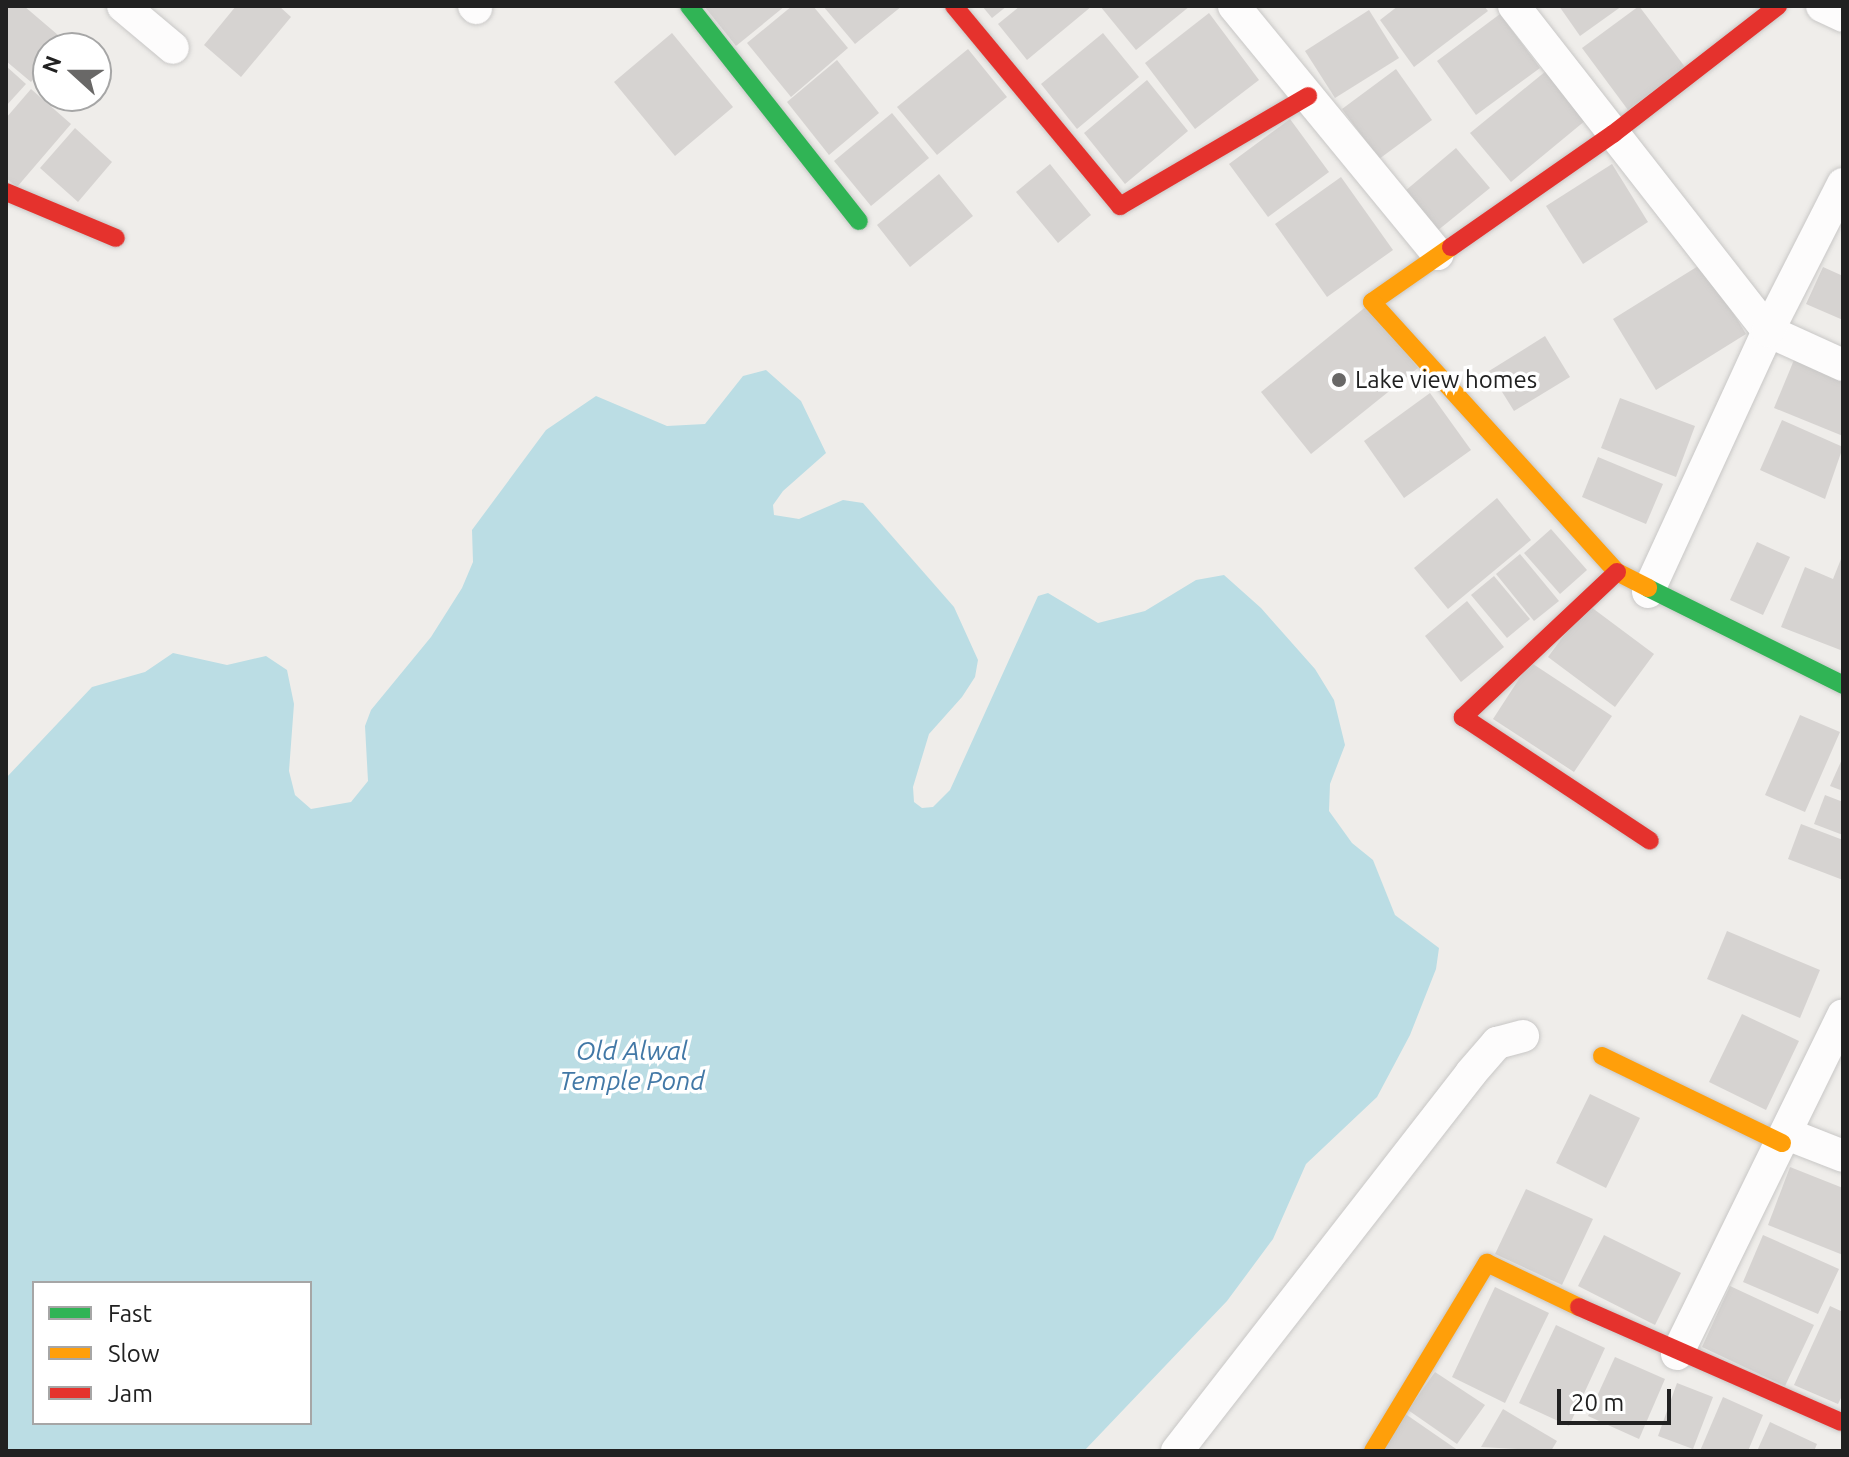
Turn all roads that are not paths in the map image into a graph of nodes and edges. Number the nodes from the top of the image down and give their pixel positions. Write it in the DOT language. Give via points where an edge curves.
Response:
graph roads {
  1 [pos="123,6"];
  2 [pos="689,6"];
  3 [pos="954,6"];
  4 [pos="1234,6"];
  5 [pos="1514,6"];
  6 [pos="1778,6"];
  7 [pos="1822,6"];
  8 [pos="1843,16"];
  9 [pos="173,48"];
  10 [pos="1308,96"];
  11 [pos="1613,134"];
  12 [pos="1843,184"];
  13 [pos="6,192"];
  14 [pos="859,221"];
  15 [pos="116,238"];
  16 [pos="1438,254"];
  17 [pos="1768,331"];
  18 [pos="1843,365"];
  19 [pos="1617,572"];
  20 [pos="1648,592"];
  21 [pos="1843,685"];
  22 [pos="1650,841"];
  23 [pos="1843,1015"];
  24 [pos="1523,1036"];
  25 [pos="1602,1056"];
  26 [pos="1784,1138"];
  27 [pos="1843,1156"];
  28 [pos="1677,1354"];
  29 [pos="1841,1422"];
  30 [pos="1177,1451"];
  31 [pos="1373,1451"];
  1 -- 9 [label="street"];
  2 -- 14 [label="street"];
  3 -- 10 [label="street" via="1120,206"];
  4 -- 10 [label="street"];
  5 -- 11 [label="street"];
  6 -- 11 [label="street"];
  7 -- 8 [label="street"];
  10 -- 16 [label="street"];
  11 -- 16 [label="street"];
  11 -- 17 [label="street"];
  12 -- 17 [label="street"];
  13 -- 15 [label="street"];
  16 -- 19 [label="street" via="1372,302"];
  17 -- 18 [label="street"];
  17 -- 20 [label="street"];
  19 -- 20 [label="street"];
  19 -- 22 [label="street" via="1463,717"];
  20 -- 21 [label="street"];
  23 -- 26 [label="street"];
  24 -- 30 [label="street" via="1497,1043 1471,1073"];
  25 -- 26 [label="street"];
  26 -- 27 [label="street"];
  26 -- 28 [label="street"];
  28 -- 29 [label="street"];
  28 -- 31 [label="street" via="1487,1263"];
}
